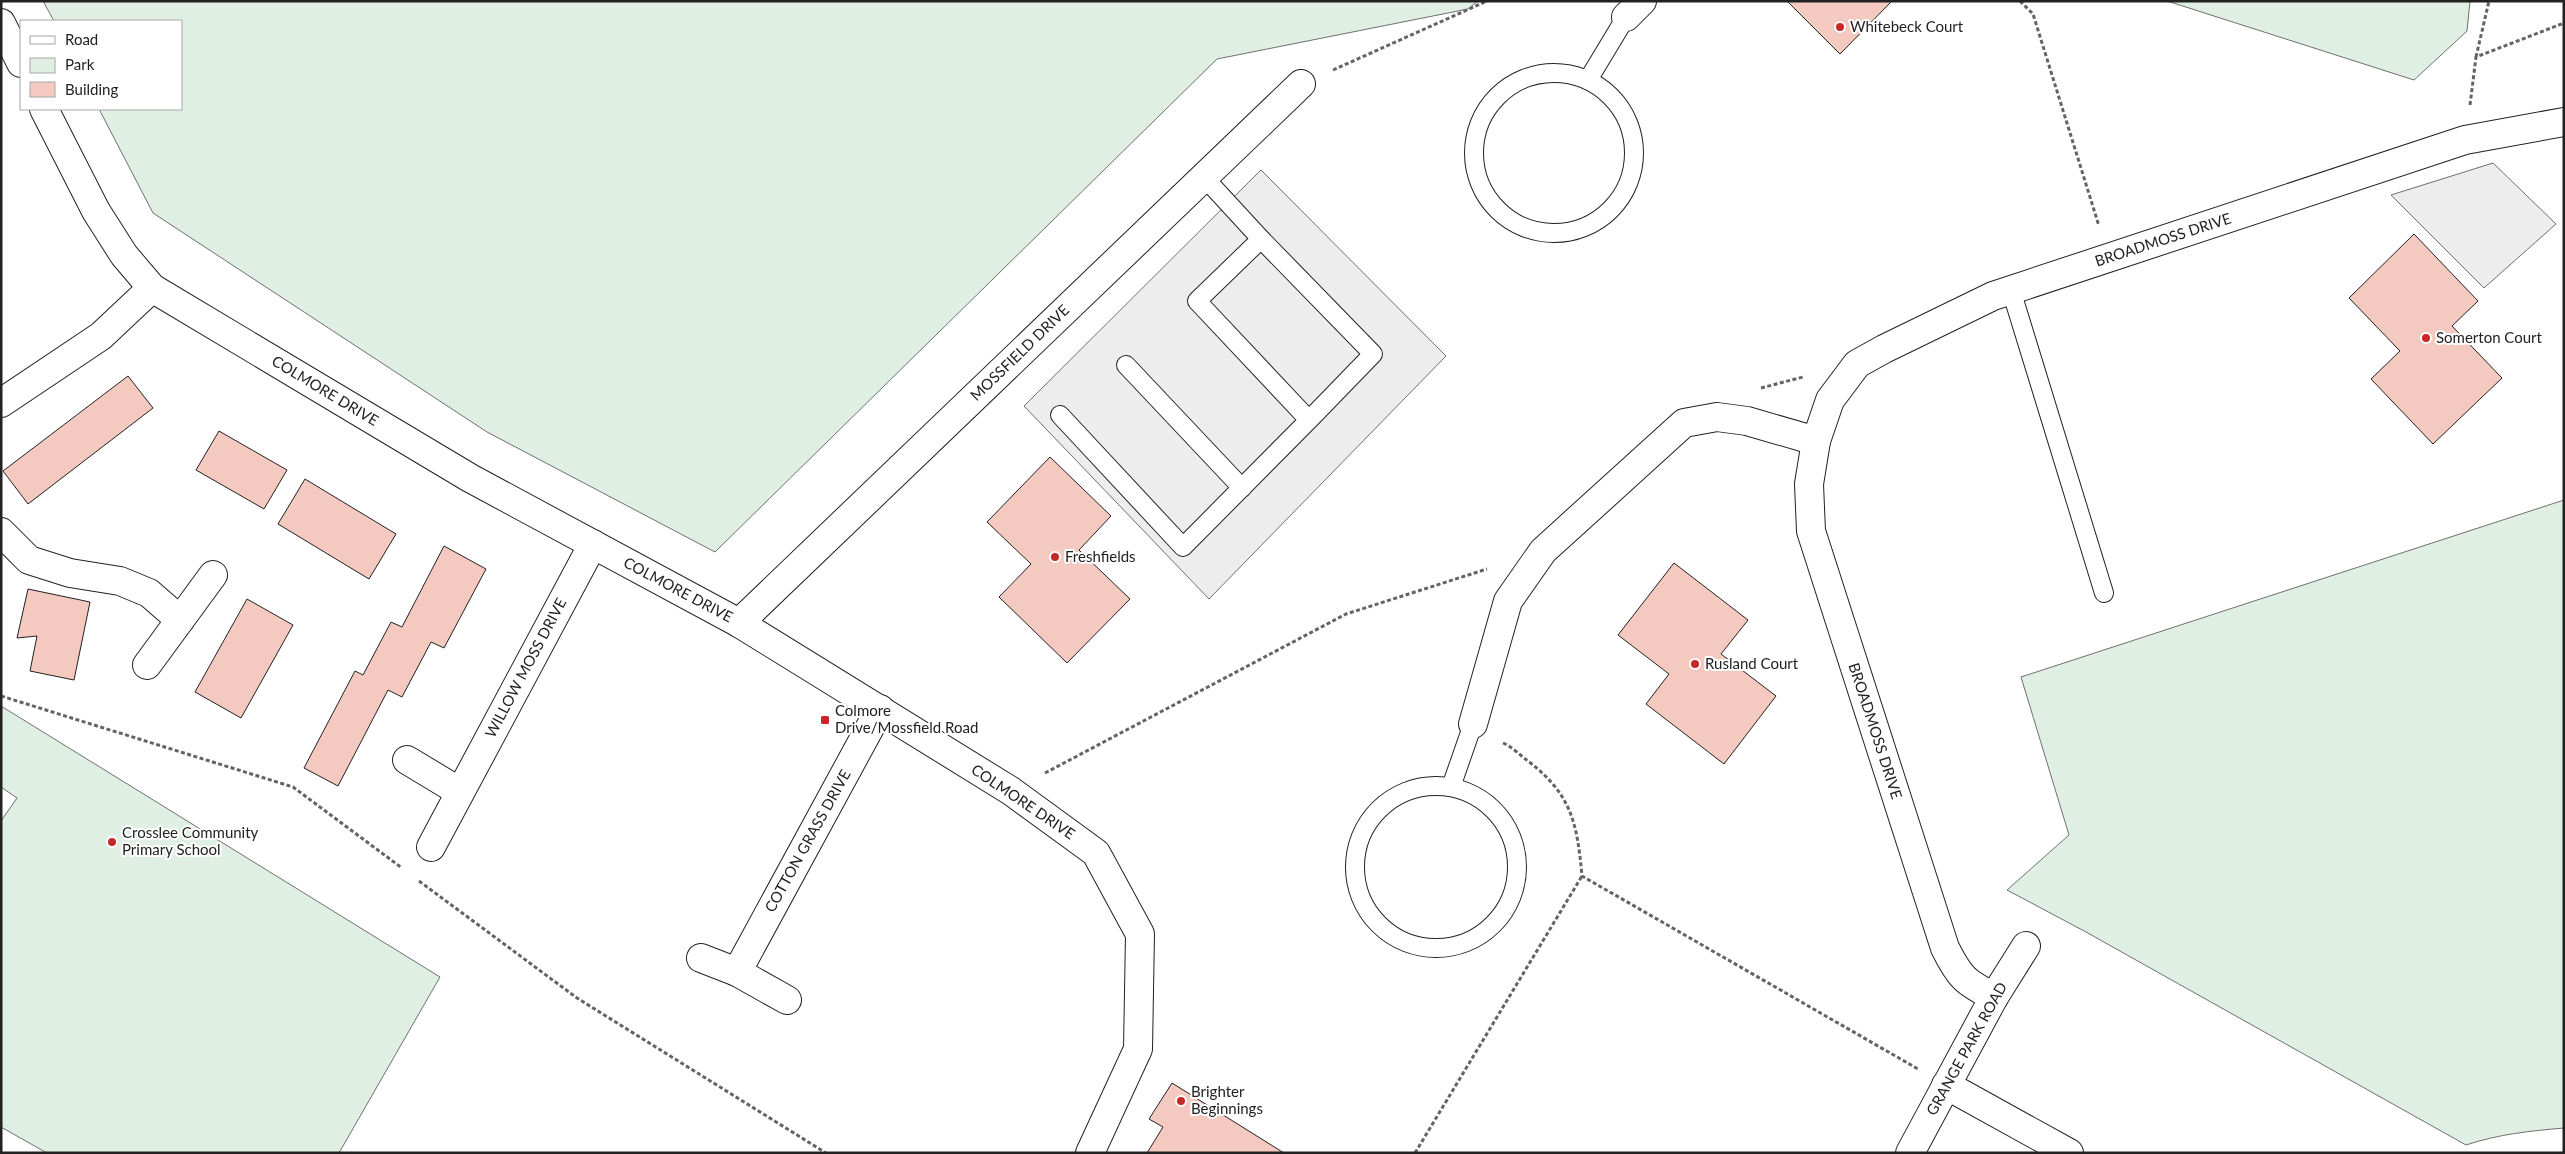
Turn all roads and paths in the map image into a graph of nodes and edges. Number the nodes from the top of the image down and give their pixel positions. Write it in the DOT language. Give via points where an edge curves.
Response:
graph roads {
  1 [pos="1487,1"];
  2 [pos="2020,1"];
  3 [pos="2489,1"];
  4 [pos="1634,9"];
  5 [pos="2564,22"];
  6 [pos="1,23"];
  7 [pos="2476,57"];
  8 [pos="20,61"];
  9 [pos="1588,80"];
  10 [pos="1301,84"];
  11 [pos="45,110"];
  12 [pos="2564,122"];
  13 [pos="2465,140"];
  14 [pos="1203,176"];
  15 [pos="1261,239"];
  16 [pos="2109,258"];
  17 [pos="152,288"];
  18 [pos="2011,290"];
  19 [pos="1126,365"];
  20 [pos="1,403"];
  21 [pos="1060,415"];
  22 [pos="1309,420"];
  23 [pos="1816,441"];
  24 [pos="1242,488"];
  25 [pos="1,532"];
  26 [pos="593,544"];
  27 [pos="1543,551"];
  28 [pos="213,575"];
  29 [pos="2104,593"];
  30 [pos="180,620"];
  31 [pos="739,623"];
  32 [pos="147,665"];
  33 [pos="1,696"];
  34 [pos="880,710"];
  35 [pos="1471,728"];
  36 [pos="407,760"];
  37 [pos="1451,787"];
  38 [pos="1011,791"];
  39 [pos="460,792"];
  40 [pos="431,847"];
  41 [pos="404,869"];
  42 [pos="412,875"];
  43 [pos="1582,876"];
  44 [pos="2026,946"];
  45 [pos="701,958"];
  46 [pos="737,972"];
  47 [pos="1994,997"];
  48 [pos="787,1000"];
  49 [pos="1946,1085"];
  50 [pos="826,1153"];
  51 [pos="1090,1153"];
  52 [pos="1415,1153"];
  53 [pos="1910,1153"];
  54 [pos="2069,1153"];
  1 -- 10 [label="path"];
  2 -- 16 [label="path" via="2032,14"];
  3 -- 7 [label="path"];
  4 -- 9 [label="lane"];
  5 -- 7 [label="path"];
  6 -- 8 [label="street"];
  7 -- 13 [label="path"];
  9 -- 9 [label="lane" via="1611,96 1626,118 1634,144 1629,180 1622,196 1603,216 1579,230 1552,234 1525,229 1502,215 1485,196 1475,172 1473,146 1480,121 1494,99 1514,83 1538,74 1564,73"];
  10 -- 14 [label="street, MOSSFIELD DRIVE"];
  11 -- 17 [label="street, COLMORE DRIVE" via="96,211 124,255"];
  12 -- 13 [label="street, BROADMOSS DRIVE"];
  13 -- 16 [label="street, BROADMOSS DRIVE"];
  14 -- 15 [label="lane"];
  14 -- 31 [label="street, MOSSFIELD DRIVE"];
  15 -- 22 [label="lane" via="1373,354"];
  15 -- 22 [label="lane" via="1197,301"];
  16 -- 18 [label="street, BROADMOSS DRIVE"];
  17 -- 20 [label="street" via="101,336"];
  17 -- 26 [label="street, COLMORE DRIVE" via="470,478"];
  18 -- 23 [label="street, BROADMOSS DRIVE" via="1858,364 1830,400"];
  18 -- 29 [label="lane"];
  19 -- 24 [label="lane"];
  21 -- 24 [label="lane" via="1183,547"];
  22 -- 24 [label="lane"];
  23 -- 27 [label="street" via="1747,421 1717,417 1684,423"];
  23 -- 47 [label="street, BROADMOSS DRIVE" via="1809,484 1814,541 1945,948 1968,984"];
  25 -- 30 [label="street" via="29,560 70,573 120,581 149,593"];
  26 -- 31 [label="street, COLMORE DRIVE"];
  26 -- 39 [label="street, WILLOW MOSS DRIVE"];
  27 -- 35 [label="street" via="1508,601"];
  27 -- 38 [label="path" via="1346,614"];
  28 -- 30 [label="street"];
  30 -- 32 [label="street"];
  31 -- 34 [label="street, COLMORE DRIVE"];
  33 -- 41 [label="path" via="293,787"];
  34 -- 38 [label="street, COLMORE DRIVE"];
  34 -- 46 [label="street, COTTON GRASS DRIVE"];
  35 -- 37 [label="lane"];
  35 -- 43 [label="path" via="1505,743 1559,790 1578,835"];
  36 -- 39 [label="street"];
  37 -- 37 [label="lane" via="1476,796 1498,814 1512,838 1517,865 1513,892 1500,916 1480,935 1455,946 1428,948 1402,941 1380,927 1364,906 1355,881 1355,855 1363,830 1378,809 1399,794 1425,786"];
  38 -- 51 [label="street, COLMORE DRIVE" via="1096,853 1140,934 1138,1049"];
  39 -- 40 [label="street, WILLOW MOSS DRIVE"];
  42 -- 50 [label="path" via="578,998"];
  43 -- 49 [label="path"];
  43 -- 52 [label="path"];
  44 -- 47 [label="street, GRANGE PARK ROAD"];
  45 -- 46 [label="street"];
  46 -- 48 [label="street"];
  47 -- 49 [label="street, GRANGE PARK ROAD"];
  49 -- 53 [label="street, GRANGE PARK ROAD"];
  49 -- 54 [label="street"];
}
